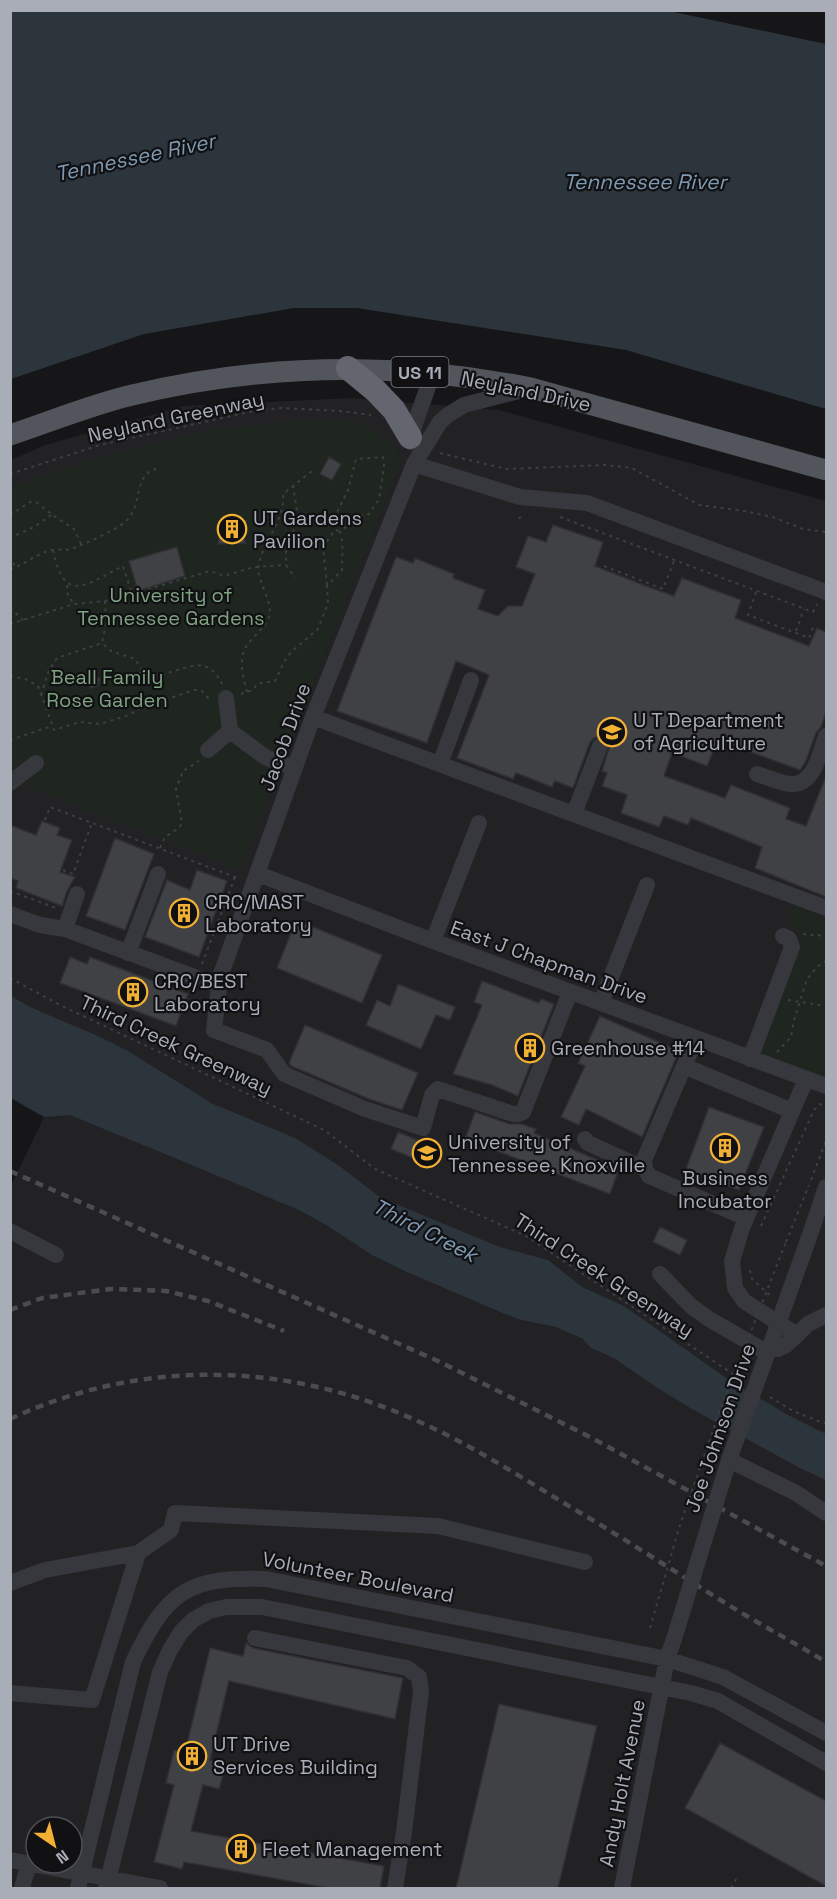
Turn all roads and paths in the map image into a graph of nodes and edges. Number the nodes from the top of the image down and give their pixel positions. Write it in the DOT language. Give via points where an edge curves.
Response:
graph roads {
  1 [pos="348,368"];
  2 [pos="433,373"];
  3 [pos="531,388"];
  4 [pos="370,414"];
  5 [pos="10,435"];
  6 [pos="417,442"];
  7 [pos="414,464"];
  8 [pos="156,469"];
  9 [pos="826,470"];
  10 [pos="312,471"];
  11 [pos="10,474"];
  12 [pos="294,485"];
  13 [pos="51,514"];
  14 [pos="10,515"];
  15 [pos="559,517"];
  16 [pos="335,530"];
  17 [pos="340,531"];
  18 [pos="826,532"];
  19 [pos="10,539"];
  20 [pos="81,544"];
  21 [pos="53,550"];
  22 [pos="10,556"];
  23 [pos="674,560"];
  24 [pos="286,565"];
  25 [pos="604,566"];
  26 [pos="15,567"];
  27 [pos="257,567"];
  28 [pos="10,569"];
  29 [pos="295,578"];
  30 [pos="67,584"];
  31 [pos="328,586"];
  32 [pos="756,591"];
  33 [pos="132,594"];
  34 [pos="823,596"];
  35 [pos="105,601"];
  36 [pos="74,604"];
  37 [pos="10,608"];
  38 [pos="804,609"];
  39 [pos="24,621"];
  40 [pos="10,624"];
  41 [pos="814,625"];
  42 [pos="795,632"];
  43 [pos="102,643"];
  44 [pos="139,673"];
  45 [pos="144,673"];
  46 [pos="10,676"];
  47 [pos="471,680"];
  48 [pos="257,684"];
  49 [pos="247,692"];
  50 [pos="41,695"];
  51 [pos="207,696"];
  52 [pos="226,698"];
  53 [pos="313,717"];
  54 [pos="52,726"];
  55 [pos="230,731"];
  56 [pos="826,736"];
  57 [pos="10,740"];
  58 [pos="600,746"];
  59 [pos="208,750"];
  60 [pos="36,763"];
  61 [pos="440,764"];
  62 [pos="288,766"];
  63 [pos="757,774"];
  64 [pos="10,783"];
  65 [pos="573,814"];
  66 [pos="45,820"];
  67 [pos="92,823"];
  68 [pos="479,823"];
  69 [pos="160,848"];
  70 [pos="63,870"];
  71 [pos="158,874"];
  72 [pos="235,877"];
  73 [pos="256,879"];
  74 [pos="647,885"];
  75 [pos="10,891"];
  76 [pos="77,894"];
  77 [pos="826,908"];
  78 [pos="10,914"];
  79 [pos="68,921"];
  80 [pos="826,936"];
  81 [pos="786,937"];
  82 [pos="433,941"];
  83 [pos="128,952"];
  84 [pos="826,961"];
  85 [pos="10,978"];
  86 [pos="197,978"];
  87 [pos="220,981"];
  88 [pos="570,992"];
  89 [pos="773,996"];
  90 [pos="800,1002"];
  91 [pos="601,1004"];
  92 [pos="826,1006"];
  93 [pos="696,1038"];
  94 [pos="774,1057"];
  95 [pos="750,1059"];
  96 [pos="684,1066"];
  97 [pos="806,1079"];
  98 [pos="826,1086"];
  99 [pos="826,1106"];
  100 [pos="792,1111"];
  101 [pos="585,1139"];
  102 [pos="826,1141"];
  103 [pos="645,1169"];
  104 [pos="826,1187"];
  105 [pos="754,1223"];
  106 [pos="10,1231"];
  107 [pos="56,1255"];
  108 [pos="750,1269"];
  109 [pos="660,1274"];
  110 [pos="780,1303"];
  111 [pos="822,1322"];
  112 [pos="799,1334"];
  113 [pos="742,1380"];
  114 [pos="763,1392"];
  115 [pos="826,1424"];
  116 [pos="729,1460"];
  117 [pos="826,1513"];
  118 [pos="138,1554"];
  119 [pos="585,1562"];
  120 [pos="10,1583"];
  121 [pos="199,1584"];
  122 [pos="209,1611"];
  123 [pos="651,1628"];
  124 [pos="255,1638"];
  125 [pos="667,1659"];
  126 [pos="662,1686"];
  127 [pos="10,1694"];
  128 [pos="826,1733"];
  129 [pos="826,1762"];
  130 [pos="65,1875"];
  131 [pos="738,1876"];
  132 [pos="80,1880"];
  133 [pos="107,1883"];
  134 [pos="160,1888"];
  135 [pos="395,1888"];
  136 [pos="622,1888"];
  137 [pos="731,1888"];
  1 -- 2 [label="main road, Neyland Drive / US 11"];
  1 -- 5 [label="main road, Neyland Drive / US 11" via="217,377 126,396"];
  1 -- 6 [label="highway" via="376,390"];
  2 -- 3 [label="main road, Neyland Drive / US 11"];
  2 -- 6 [label="street, Jacob Drive"];
  3 -- 6 [label="street" via="464,405"];
  3 -- 9 [label="main road, Neyland Drive / US 11"];
  4 -- 11 [label="path, Neyland Greenway" via="281,408 254,411 100,445"];
  6 -- 7 [label="street, Jacob Drive"];
  6 -- 18 [label="path" via="506,469 605,465 632,468 699,505 773,517 803,529"];
  7 -- 34 [label="street" via="520,497 587,503"];
  7 -- 53 [label="street, Jacob Drive"];
  8 -- 20 [label="path" via="142,480 138,503 125,522"];
  10 -- 12 [label="path"];
  12 -- 24 [label="path" via="297,511"];
  12 -- 27 [label="path" via="283,494 282,515"];
  13 -- 14 [label="path" via="30,502"];
  13 -- 19 [label="path" via="34,528"];
  13 -- 20 [label="path" via="74,529"];
  15 -- 23 [label="path"];
  16 -- 17 [label="path"];
  16 -- 17 [label="path" via="336,514 348,490 356,459 383,457 376,504 369,514 350,518"];
  16 -- 31 [label="path" via="323,547"];
  17 -- 31 [label="path" via="344,543 342,570"];
  20 -- 21 [label="path"];
  21 -- 26 [label="path"];
  21 -- 30 [label="path"];
  22 -- 26 [label="path"];
  23 -- 25 [label="path" via="663,589"];
  23 -- 32 [label="path"];
  24 -- 27 [label="path"];
  24 -- 29 [label="path"];
  26 -- 28 [label="path"];
  27 -- 33 [label="path" via="224,576 210,571"];
  27 -- 49 [label="path" via="270,611 243,654"];
  30 -- 33 [label="path" via="85,585 123,566"];
  30 -- 36 [label="path" via="68,596"];
  31 -- 48 [label="path" via="328,603 318,629 291,652 275,681"];
  32 -- 38 [label="path"];
  32 -- 42 [label="path" via="748,615"];
  33 -- 35 [label="path"];
  34 -- 38 [label="path" via="813,612"];
  35 -- 36 [label="path"];
  35 -- 43 [label="path"];
  36 -- 39 [label="path"];
  37 -- 39 [label="path"];
  38 -- 42 [label="path"];
  39 -- 40 [label="path"];
  41 -- 42 [label="path" via="809,638"];
  43 -- 45 [label="path" via="111,651 135,659"];
  43 -- 50 [label="path" via="57,658"];
  44 -- 45 [label="path"];
  45 -- 52 [label="path" via="161,674 198,664 217,675"];
  46 -- 50 [label="path" via="32,682"];
  47 -- 61 [label="street"];
  50 -- 54 [label="path"];
  51 -- 54 [label="path" via="194,690 149,702 129,715 100,724 80,722 54,730"];
  52 -- 55 [label="street"];
  53 -- 61 [label="street"];
  53 -- 73 [label="street, Jacob Drive"];
  54 -- 57 [label="path"];
  55 -- 59 [label="street"];
  55 -- 62 [label="street" via="265,757"];
  56 -- 63 [label="street" via="812,773 804,781 792,784"];
  58 -- 65 [label="street"];
  59 -- 69 [label="path" via="183,771 176,789 182,823 165,837"];
  60 -- 64 [label="street"];
  61 -- 65 [label="street"];
  65 -- 77 [label="street"];
  66 -- 67 [label="path" via="50,807"];
  67 -- 69 [label="path"];
  67 -- 70 [label="path" via="73,874"];
  68 -- 82 [label="street"];
  69 -- 72 [label="path"];
  71 -- 83 [label="street"];
  72 -- 73 [label="path"];
  72 -- 86 [label="path"];
  73 -- 82 [label="street, East J Chapman Drive"];
  73 -- 87 [label="street, Jacob Drive"];
  74 -- 91 [label="street"];
  75 -- 79 [label="path"];
  76 -- 79 [label="street"];
  78 -- 79 [label="street" via="40,925"];
  79 -- 83 [label="street"];
  80 -- 81 [label="path"];
  81 -- 89 [label="street" via="792,947"];
  82 -- 88 [label="street, East J Chapman Drive"];
  83 -- 86 [label="street"];
  84 -- 90 [label="path" via="807,979"];
  85 -- 113 [label="path, Third Creek Greenway" via="324,1130 375,1169 526,1236"];
  86 -- 87 [label="street"];
  87 -- 88 [label="street, Jacob Drive" via="214,1030 267,1050 284,1074 365,1109 423,1128 432,1095 438,1089 513,1114 523,1112"];
  88 -- 91 [label="street, East J Chapman Drive"];
  89 -- 90 [label="path"];
  89 -- 95 [label="street"];
  90 -- 92 [label="path"];
  90 -- 94 [label="path" via="791,1037"];
  91 -- 93 [label="street, East J Chapman Drive"];
  93 -- 95 [label="street, East J Chapman Drive"];
  93 -- 96 [label="street"];
  95 -- 97 [label="street, East J Chapman Drive"];
  96 -- 100 [label="street"];
  96 -- 103 [label="street" via="644,1161"];
  97 -- 98 [label="street, East J Chapman Drive"];
  97 -- 100 [label="street"];
  99 -- 105 [label="path" via="820,1104 813,1110"];
  100 -- 105 [label="street"];
  101 -- 103 [label="street"];
  102 -- 123 [label="path, bridge" via="722,1405 679,1528"];
  103 -- 105 [label="street" via="650,1176"];
  104 -- 116 [label="street, Joe Johnson Drive, bridge"];
  105 -- 112 [label="street" via="732,1261 735,1288 744,1301"];
  106 -- 107 [label="street"];
  108 -- 110 [label="path" via="752,1279"];
  109 -- 112 [label="street" via="700,1313 761,1349 777,1349"];
  111 -- 112 [label="street"];
  114 -- 115 [label="path" via="793,1411"];
  116 -- 117 [label="street" via="796,1492"];
  116 -- 125 [label="street, Joe Johnson Drive, bridge"];
  118 -- 119 [label="street" via="171,1530 175,1513 438,1526"];
  118 -- 120 [label="street" via="45,1570"];
  118 -- 127 [label="street" via="92,1700"];
  121 -- 122 [label="street"];
  121 -- 125 [label="street, Volunteer Boulevard" via="223,1579 266,1579"];
  121 -- 132 [label="street, Volunteer Boulevard" via="159,1614 133,1662"];
  122 -- 126 [label="street" via="262,1607"];
  122 -- 133 [label="street" via="181,1632 160,1672"];
  124 -- 135 [label="street" via="407,1668 419,1677 421,1691"];
  125 -- 126 [label="street, Joe Johnson Drive"];
  125 -- 128 [label="street, Volunteer Boulevard" via="723,1677"];
  126 -- 129 [label="street" via="718,1701"];
  126 -- 136 [label="street, Andy Holt Avenue"];
  130 -- 132 [label="street"];
  131 -- 137 [label="path"];
  132 -- 133 [label="street"];
  133 -- 134 [label="street"];
}
